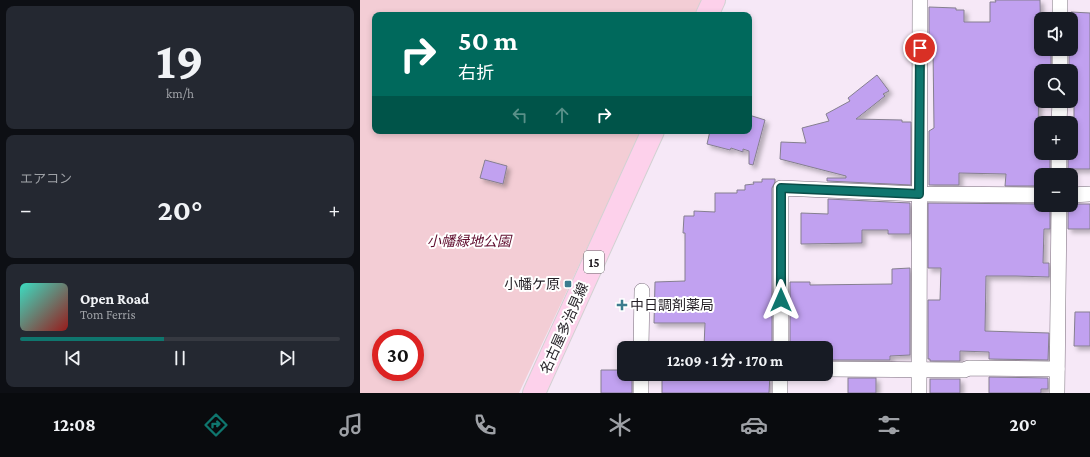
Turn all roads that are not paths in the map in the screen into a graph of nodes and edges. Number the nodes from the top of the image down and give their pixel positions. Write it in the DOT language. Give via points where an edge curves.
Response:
graph roads {
  1 [pos="714,0"];
  2 [pos="920,0"];
  3 [pos="1060,0"];
  4 [pos="708,12"];
  5 [pos="1060,12"];
  6 [pos="652,134"];
  7 [pos="919,194"];
  8 [pos="1090,194"];
  9 [pos="1034,195"];
  10 [pos="1078,195"];
  11 [pos="1059,212"];
  12 [pos="642,290"];
  13 [pos="641,341"];
  14 [pos="781,341"];
  15 [pos="919,369"];
  16 [pos="1057,369"];
  17 [pos="833,370"];
  18 [pos="641,381"];
  19 [pos="780,381"];
  20 [pos="534,393"];
  21 [pos="640,393"];
  22 [pos="780,393"];
  23 [pos="919,393"];
  24 [pos="1057,393"];
  1 -- 4 [label="main road"];
  2 -- 7 [label="street"];
  3 -- 5 [label="street"];
  6 -- 20 [label="main road, 名古屋多治見線 / 15"];
  7 -- 9 [label="street"];
  7 -- 14 [label="street" via="781,188"];
  7 -- 15 [label="street"];
  8 -- 10 [label="street"];
  11 -- 16 [label="street"];
  12 -- 13 [label="street"];
  15 -- 16 [label="street"];
  15 -- 17 [label="street"];
  15 -- 23 [label="street"];
  16 -- 24 [label="street"];
  18 -- 21 [label="street"];
  19 -- 22 [label="street"];
}
